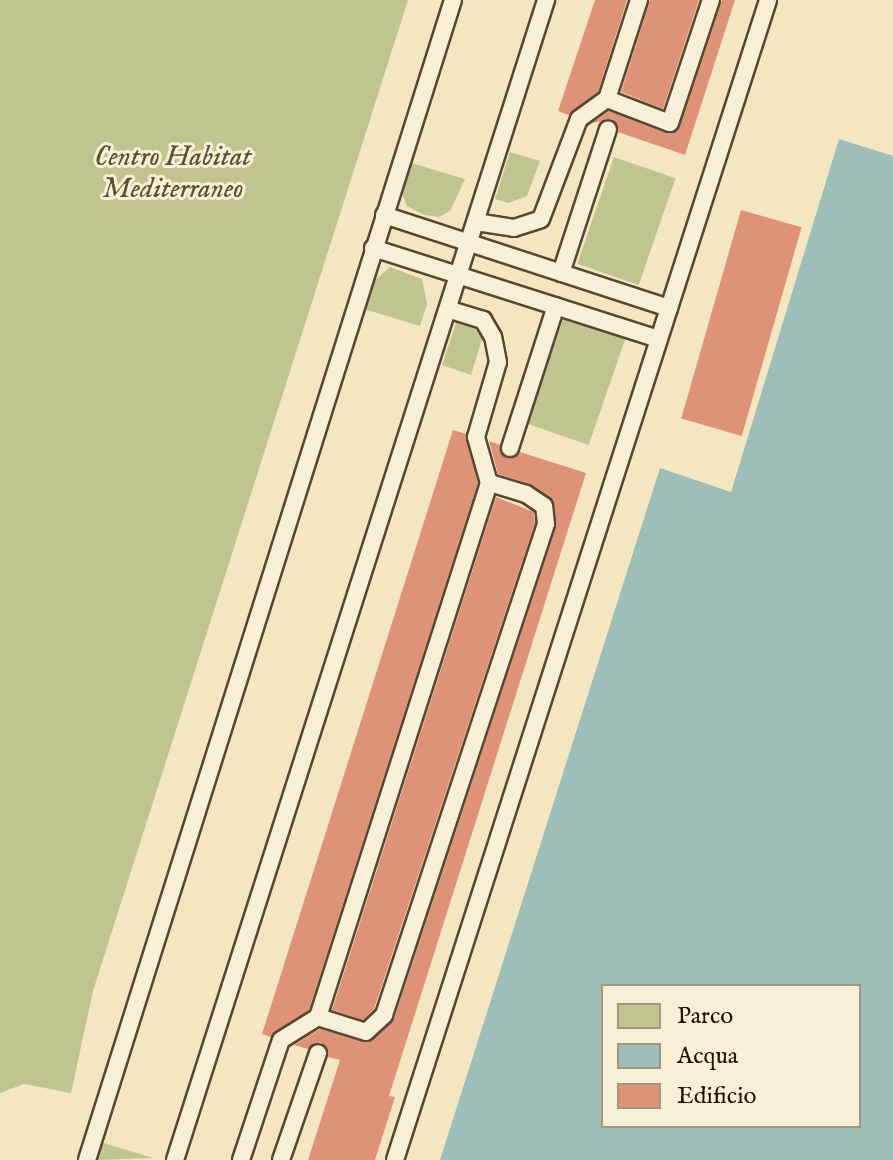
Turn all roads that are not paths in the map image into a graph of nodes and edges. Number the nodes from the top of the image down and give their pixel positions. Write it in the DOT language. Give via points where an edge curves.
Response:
graph roads {
  1 [pos="453,0"];
  2 [pos="546,0"];
  3 [pos="639,0"];
  4 [pos="711,0"];
  5 [pos="768,0"];
  6 [pos="607,99"];
  7 [pos="608,129"];
  8 [pos="384,215"];
  9 [pos="476,222"];
  10 [pos="469,243"];
  11 [pos="373,248"];
  12 [pos="561,273"];
  13 [pos="459,275"];
  14 [pos="556,306"];
  15 [pos="669,308"];
  16 [pos="448,309"];
  17 [pos="659,339"];
  18 [pos="510,448"];
  19 [pos="489,483"];
  20 [pos="318,1017"];
  21 [pos="318,1053"];
  22 [pos="87,1160"];
  23 [pos="175,1160"];
  24 [pos="241,1160"];
  25 [pos="281,1160"];
  26 [pos="395,1160"];
  1 -- 8 [label="lane"];
  2 -- 9 [label="lane"];
  3 -- 6 [label="lane"];
  4 -- 6 [label="lane" via="670,123"];
  5 -- 15 [label="lane"];
  6 -- 9 [label="lane" via="579,119 541,219 514,228"];
  7 -- 12 [label="lane"];
  8 -- 10 [label="lane"];
  8 -- 11 [label="lane"];
  9 -- 10 [label="lane"];
  10 -- 12 [label="lane"];
  10 -- 13 [label="lane"];
  11 -- 13 [label="lane"];
  11 -- 22 [label="lane"];
  12 -- 15 [label="lane"];
  13 -- 14 [label="lane"];
  13 -- 16 [label="lane"];
  14 -- 17 [label="lane"];
  14 -- 18 [label="lane"];
  15 -- 17 [label="lane"];
  16 -- 19 [label="lane" via="483,320 493,337 498,362 476,437"];
  16 -- 23 [label="lane"];
  17 -- 26 [label="lane"];
  19 -- 20 [label="lane"];
  19 -- 20 [label="lane" via="526,494 544,506 546,524 384,1015 366,1032"];
  20 -- 24 [label="lane" via="281,1040"];
  21 -- 25 [label="lane"];
}
